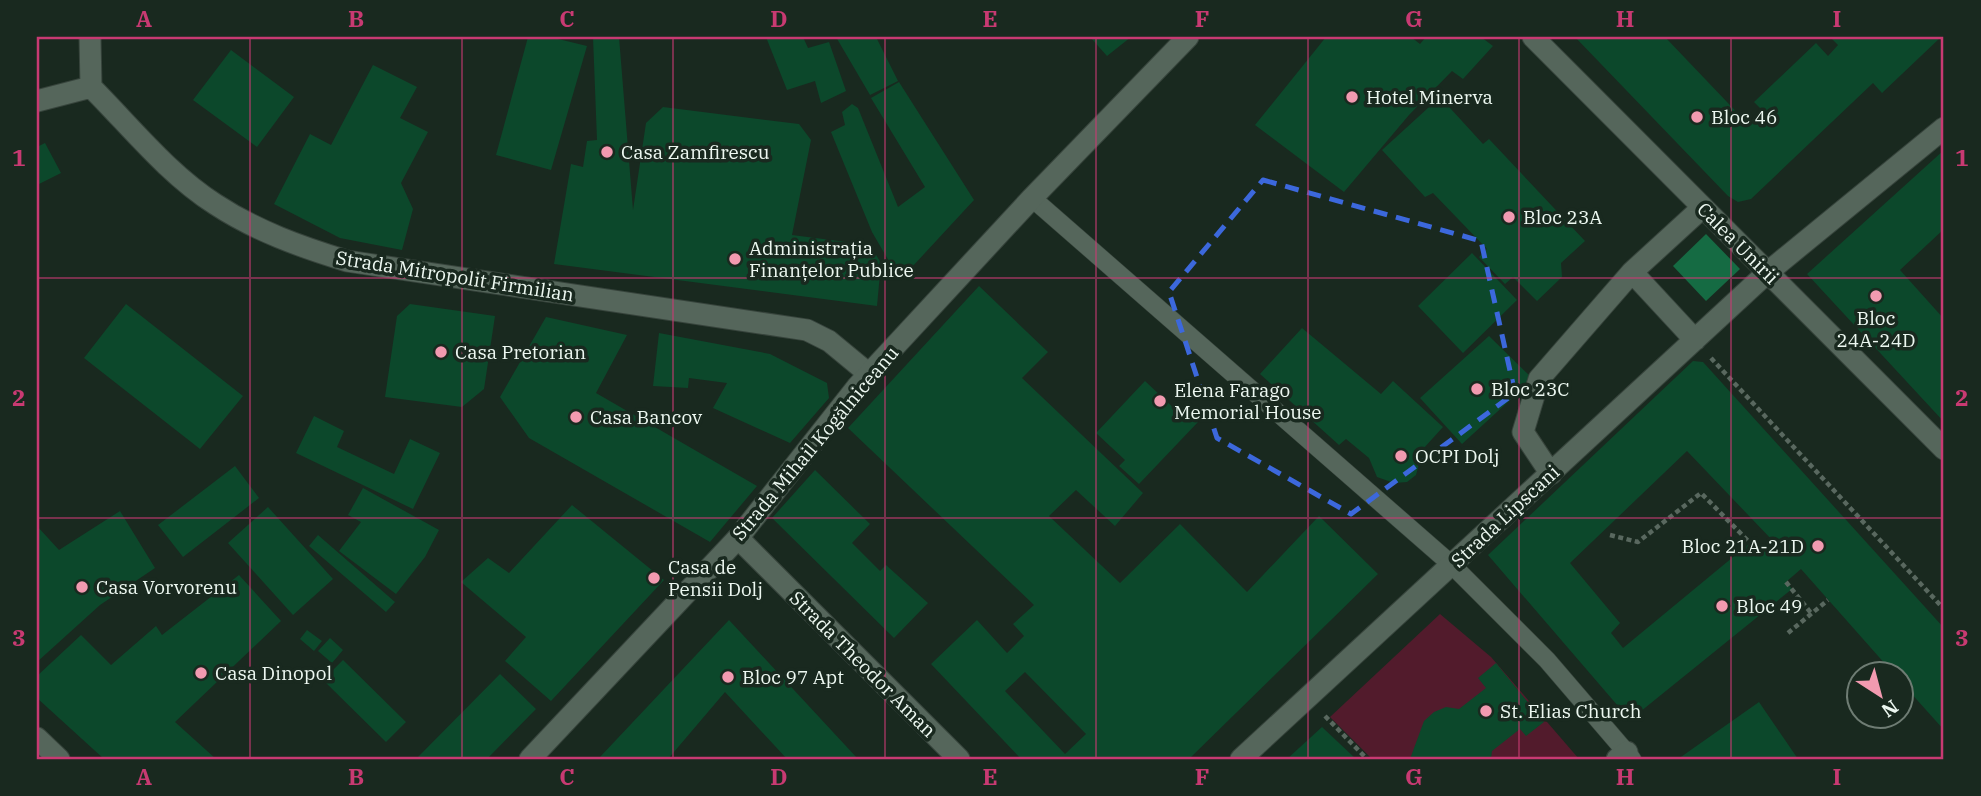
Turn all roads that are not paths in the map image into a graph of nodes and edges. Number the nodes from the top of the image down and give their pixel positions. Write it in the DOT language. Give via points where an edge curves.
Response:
graph roads {
  1 [pos="89,37"];
  2 [pos="1188,37"];
  3 [pos="1533,37"];
  4 [pos="90,87"];
  5 [pos="37,102"];
  6 [pos="1944,128"];
  7 [pos="1032,198"];
  8 [pos="1702,208"];
  9 [pos="1632,272"];
  10 [pos="1768,272"];
  11 [pos="1695,340"];
  12 [pos="869,374"];
  13 [pos="1944,449"];
  14 [pos="1551,474"];
  15 [pos="738,538"];
  16 [pos="1452,565"];
  17 [pos="37,738"];
  18 [pos="1625,757"];
  19 [pos="58,759"];
  20 [pos="530,759"];
  21 [pos="959,759"];
  22 [pos="1241,759"];
  1 -- 4 [label="street"];
  2 -- 7 [label="street, Strada Mihail Kogălniceanu"];
  3 -- 8 [label="street, Calea Unirii"];
  4 -- 5 [label="street"];
  4 -- 12 [label="street, Strada Mitropolit Firmilian" via="212,203 299,246 347,261 807,330 829,341"];
  6 -- 10 [label="street, Strada Lipscani"];
  7 -- 12 [label="street, Strada Mihail Kogălniceanu"];
  7 -- 16 [label="lane"];
  8 -- 9 [label="street"];
  8 -- 10 [label="street, Calea Unirii"];
  9 -- 11 [label="street"];
  9 -- 14 [label="street" via="1539,379 1523,432"];
  10 -- 11 [label="street, Strada Lipscani"];
  10 -- 13 [label="street, Calea Unirii"];
  11 -- 14 [label="street, Strada Lipscani"];
  12 -- 15 [label="street, Strada Mihail Kogălniceanu"];
  14 -- 16 [label="street, Strada Lipscani"];
  15 -- 20 [label="street, Strada Mihail Kogălniceanu"];
  15 -- 21 [label="street, Strada Theodor Aman"];
  16 -- 18 [label="lane" via="1547,660"];
  16 -- 22 [label="street, Strada Lipscani"];
  17 -- 19 [label="street"];
}
